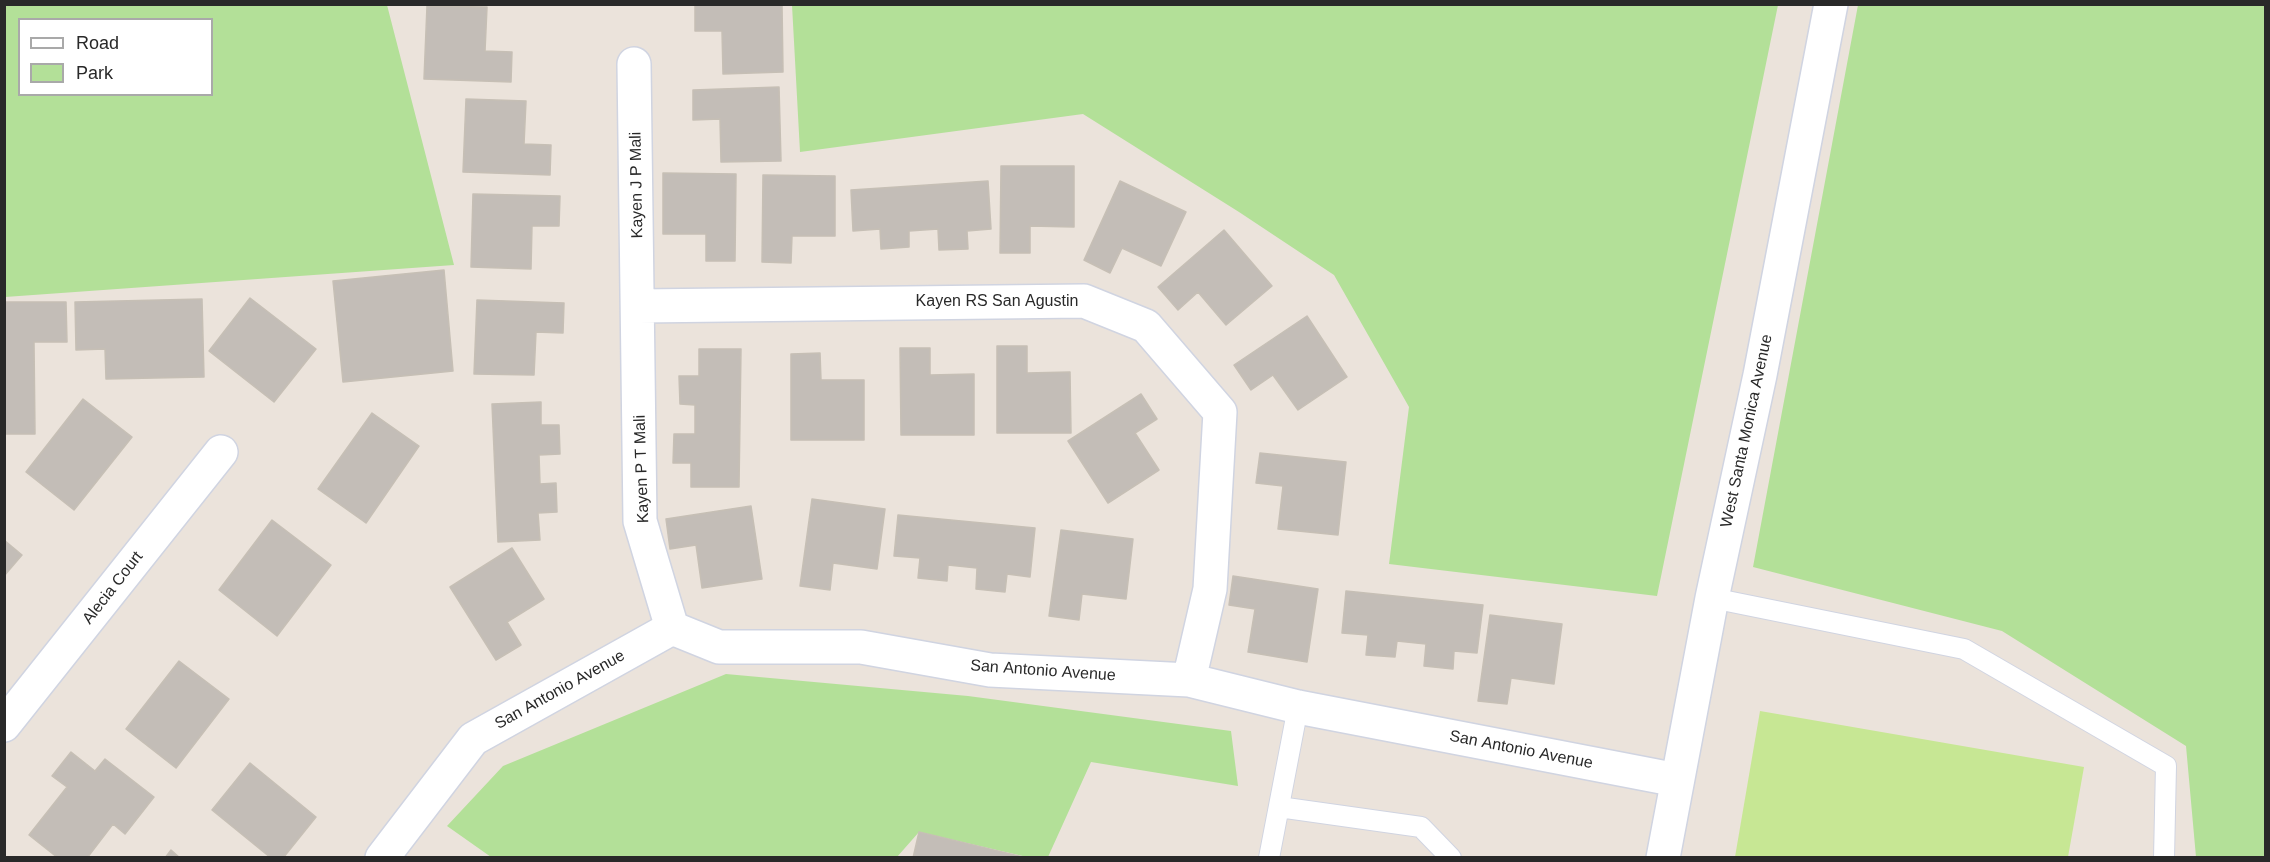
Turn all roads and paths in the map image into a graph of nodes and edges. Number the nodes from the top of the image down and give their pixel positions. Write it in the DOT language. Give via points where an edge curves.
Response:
graph roads {
  1 [pos="1831,4"];
  2 [pos="634,64"];
  3 [pos="639,306"];
  4 [pos="221,452"];
  5 [pos="1712,598"];
  6 [pos="672,628"];
  7 [pos="1189,680"];
  8 [pos="1298,706"];
  9 [pos="4,725"];
  10 [pos="1677,780"];
  11 [pos="1279,807"];
  12 [pos="382,858"];
  13 [pos="1269,858"];
  14 [pos="1451,858"];
  15 [pos="1663,858"];
  16 [pos="2164,858"];
  1 -- 5 [label="street, West Santa Monica Avenue" via="1760,375"];
  2 -- 3 [label="street, Kayen J P Mali"];
  3 -- 6 [label="street, Kayen P T Mali" via="640,521"];
  3 -- 7 [label="street, Kayen RS San Agustin" via="1084,301 1146,326 1220,412 1210,589"];
  4 -- 9 [label="street, Alecia Court"];
  5 -- 10 [label="street, West Santa Monica Avenue"];
  5 -- 16 [label="lane" via="1964,649 2166,766"];
  6 -- 7 [label="street, San Antonio Avenue" via="719,646 861,647 990,670"];
  6 -- 12 [label="street, San Antonio Avenue" via="473,739"];
  7 -- 8 [label="street, San Antonio Avenue"];
  8 -- 10 [label="street, San Antonio Avenue"];
  8 -- 11 [label="lane"];
  10 -- 15 [label="street, West Santa Monica Avenue"];
  11 -- 13 [label="lane"];
  11 -- 14 [label="lane" via="1421,827"];
}
